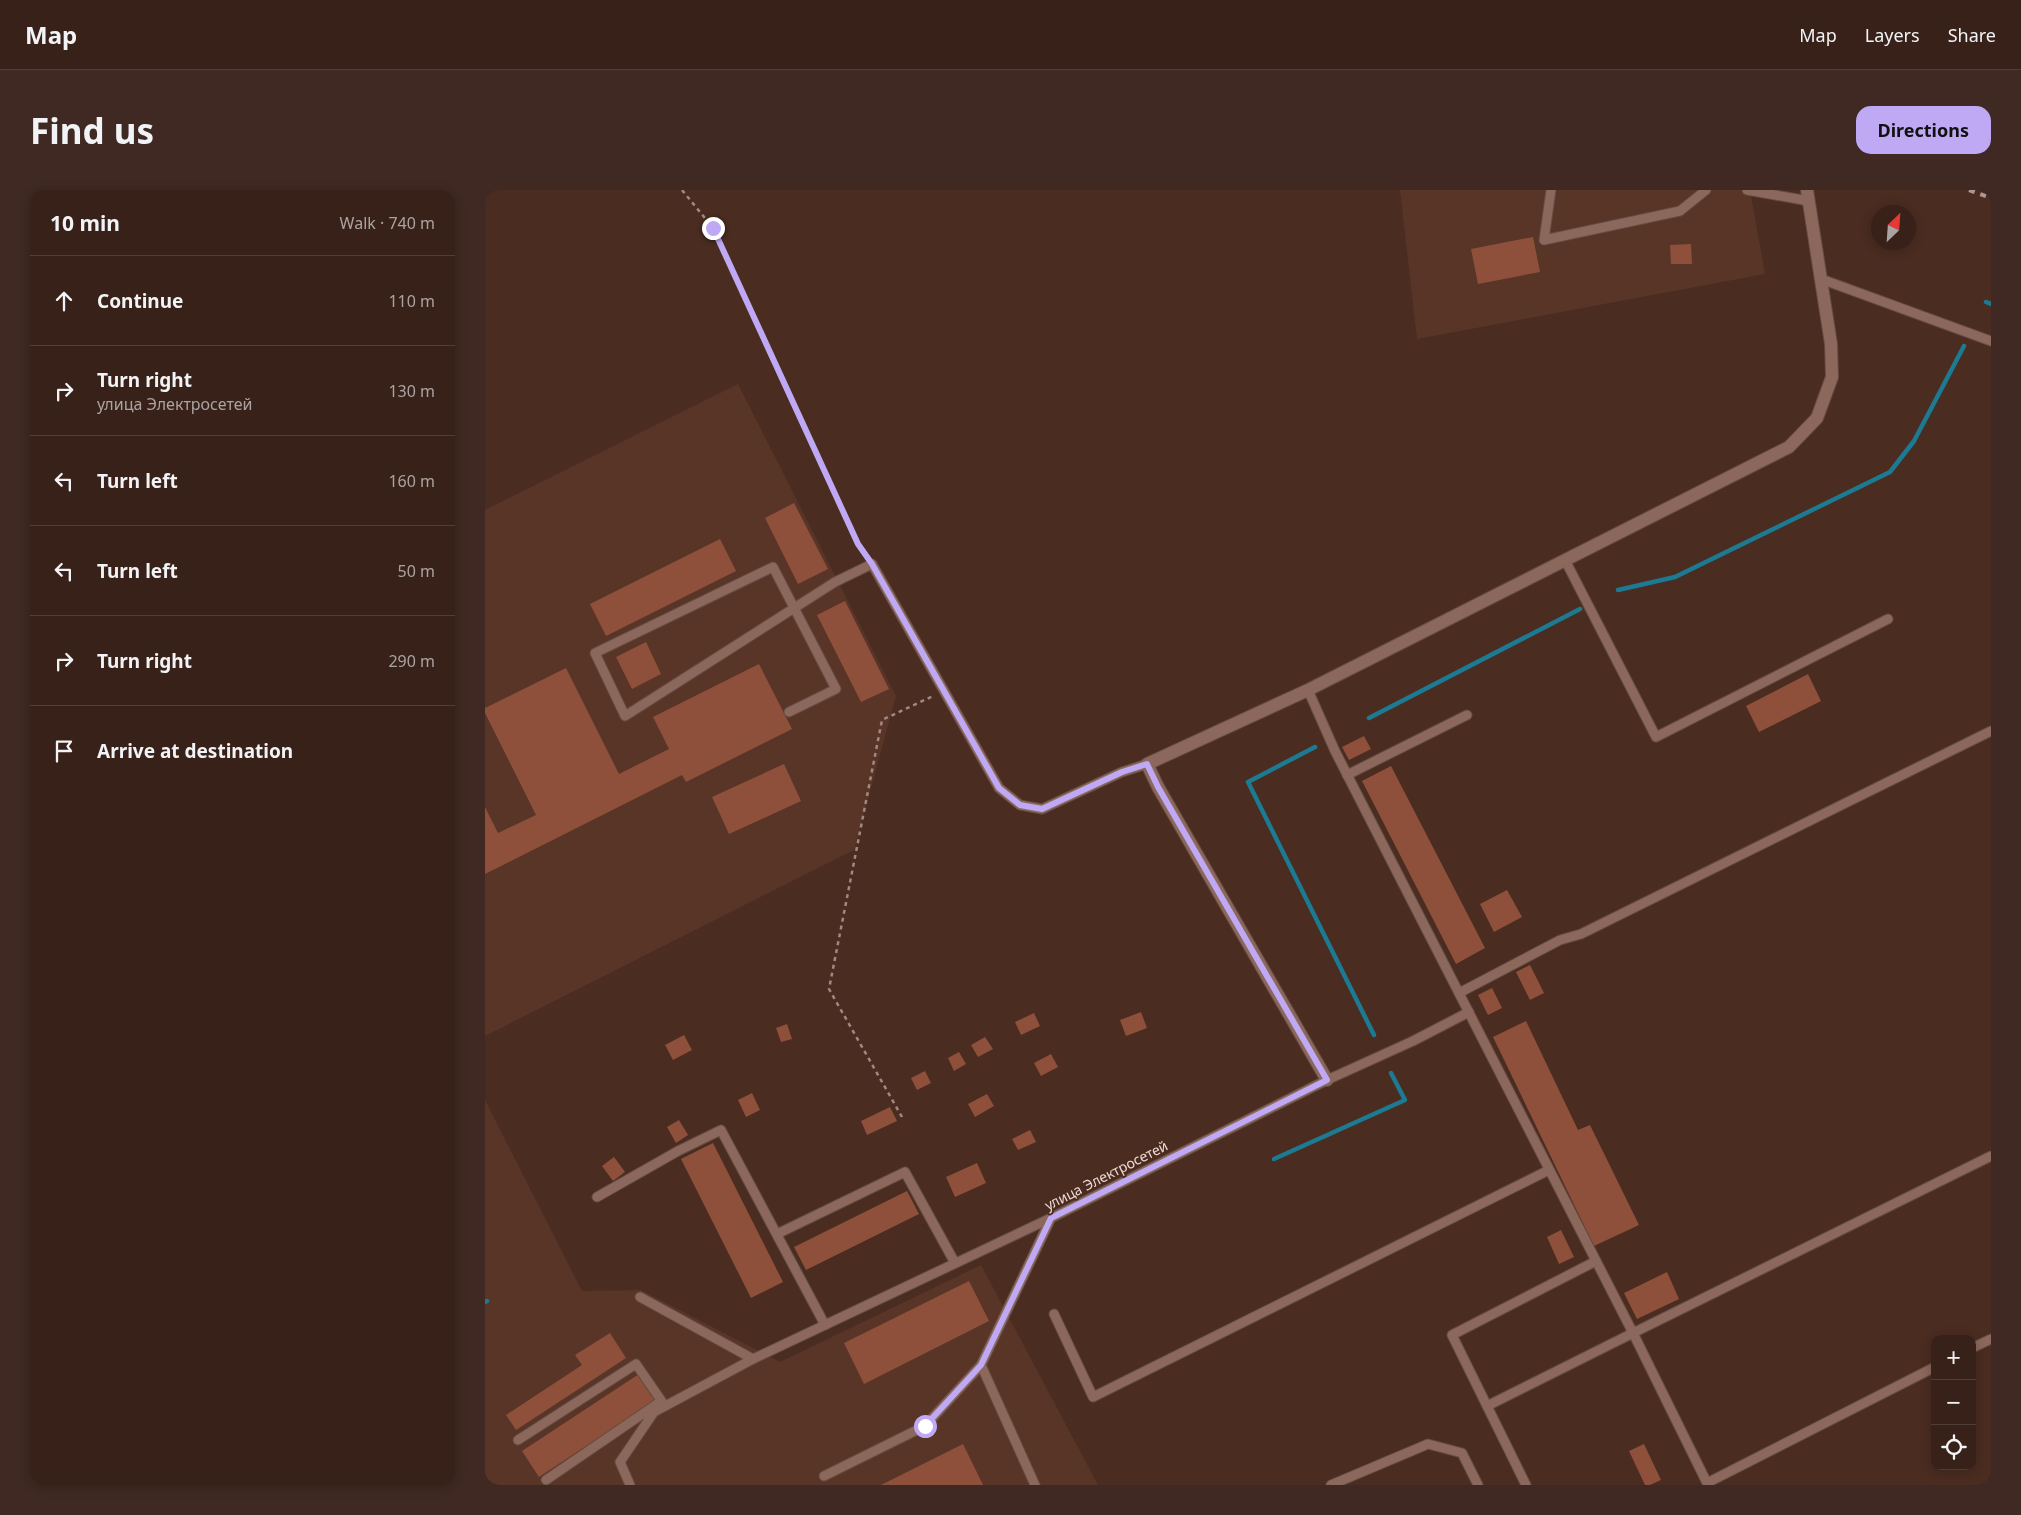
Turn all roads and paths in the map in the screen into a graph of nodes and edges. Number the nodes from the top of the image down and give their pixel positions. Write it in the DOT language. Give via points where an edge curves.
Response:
graph roads {
  1 [pos="682,190"];
  2 [pos="1551,190"];
  3 [pos="1706,190"];
  4 [pos="1747,190"];
  5 [pos="1808,196"];
  6 [pos="1821,279"];
  7 [pos="1991,341"];
  8 [pos="1565,560"];
  9 [pos="872,564"];
  10 [pos="794,608"];
  11 [pos="1888,619"];
  12 [pos="1308,690"];
  13 [pos="943,691"];
  14 [pos="789,712"];
  15 [pos="1467,715"];
  16 [pos="1991,731"];
  17 [pos="1147,764"];
  18 [pos="1347,775"];
  19 [pos="1459,993"];
  20 [pos="1469,1012"];
  21 [pos="1327,1080"];
  22 [pos="902,1117"];
  23 [pos="1991,1156"];
  24 [pos="1549,1170"];
  25 [pos="597,1197"];
  26 [pos="1051,1218"];
  27 [pos="777,1234"];
  28 [pos="1596,1261"];
  29 [pos="955,1263"];
  30 [pos="640,1297"];
  31 [pos="1053,1314"];
  32 [pos="825,1325"];
  33 [pos="1633,1333"];
  34 [pos="1991,1339"];
  35 [pos="1976,1346"];
  36 [pos="753,1359"];
  37 [pos="981,1365"];
  38 [pos="1931,1369"];
  39 [pos="663,1404"];
  40 [pos="1487,1406"];
  41 [pos="518,1440"];
  42 [pos="823,1476"];
  43 [pos="546,1480"];
  44 [pos="1705,1484"];
  45 [pos="630,1485"];
  46 [pos="1035,1485"];
  47 [pos="1331,1485"];
  48 [pos="1478,1485"];
  49 [pos="1527,1485"];
  1 -- 9 [label="path" via="713,228 858,544"];
  2 -- 3 [label="lane" via="1543,240 1679,211"];
  4 -- 5 [label="lane"];
  5 -- 6 [label="street"];
  6 -- 7 [label="lane"];
  6 -- 8 [label="street" via="1831,344 1832,377 1817,418 1789,447"];
  8 -- 11 [label="lane" via="1656,737"];
  8 -- 12 [label="street"];
  9 -- 10 [label="lane" via="835,582"];
  9 -- 13 [label="lane"];
  10 -- 10 [label="lane" via="625,716 595,653 773,567"];
  10 -- 14 [label="lane" via="836,689"];
  12 -- 17 [label="street"];
  12 -- 18 [label="lane"];
  13 -- 17 [label="lane" via="999,788 1020,805 1042,809"];
  13 -- 22 [label="path" via="882,720 829,990"];
  15 -- 18 [label="lane"];
  16 -- 19 [label="lane" via="1581,934 1560,940"];
  17 -- 21 [label="street"];
  18 -- 19 [label="lane"];
  19 -- 20 [label="lane"];
  20 -- 21 [label="lane, улица Электросетей"];
  20 -- 24 [label="lane"];
  21 -- 26 [label="lane, улица Электросетей"];
  23 -- 33 [label="lane"];
  24 -- 28 [label="lane"];
  24 -- 31 [label="lane" via="1093,1397"];
  25 -- 27 [label="lane" via="721,1130"];
  26 -- 29 [label="lane, улица Электросетей"];
  26 -- 37 [label="lane"];
  27 -- 29 [label="lane" via="905,1172"];
  27 -- 32 [label="lane"];
  28 -- 33 [label="lane"];
  28 -- 40 [label="lane" via="1452,1335"];
  29 -- 32 [label="lane, улица Электросетей"];
  30 -- 36 [label="lane"];
  32 -- 36 [label="lane, улица Электросетей"];
  33 -- 40 [label="lane"];
  33 -- 44 [label="lane"];
  34 -- 35 [label="lane"];
  36 -- 39 [label="lane, улица Электросетей"];
  37 -- 42 [label="lane" via="925,1426"];
  37 -- 46 [label="lane"];
  38 -- 44 [label="lane"];
  39 -- 41 [label="lane" via="636,1364"];
  39 -- 43 [label="lane"];
  39 -- 45 [label="lane" via="620,1462"];
  40 -- 49 [label="lane"];
  47 -- 48 [label="lane" via="1428,1444 1462,1453"];
}
